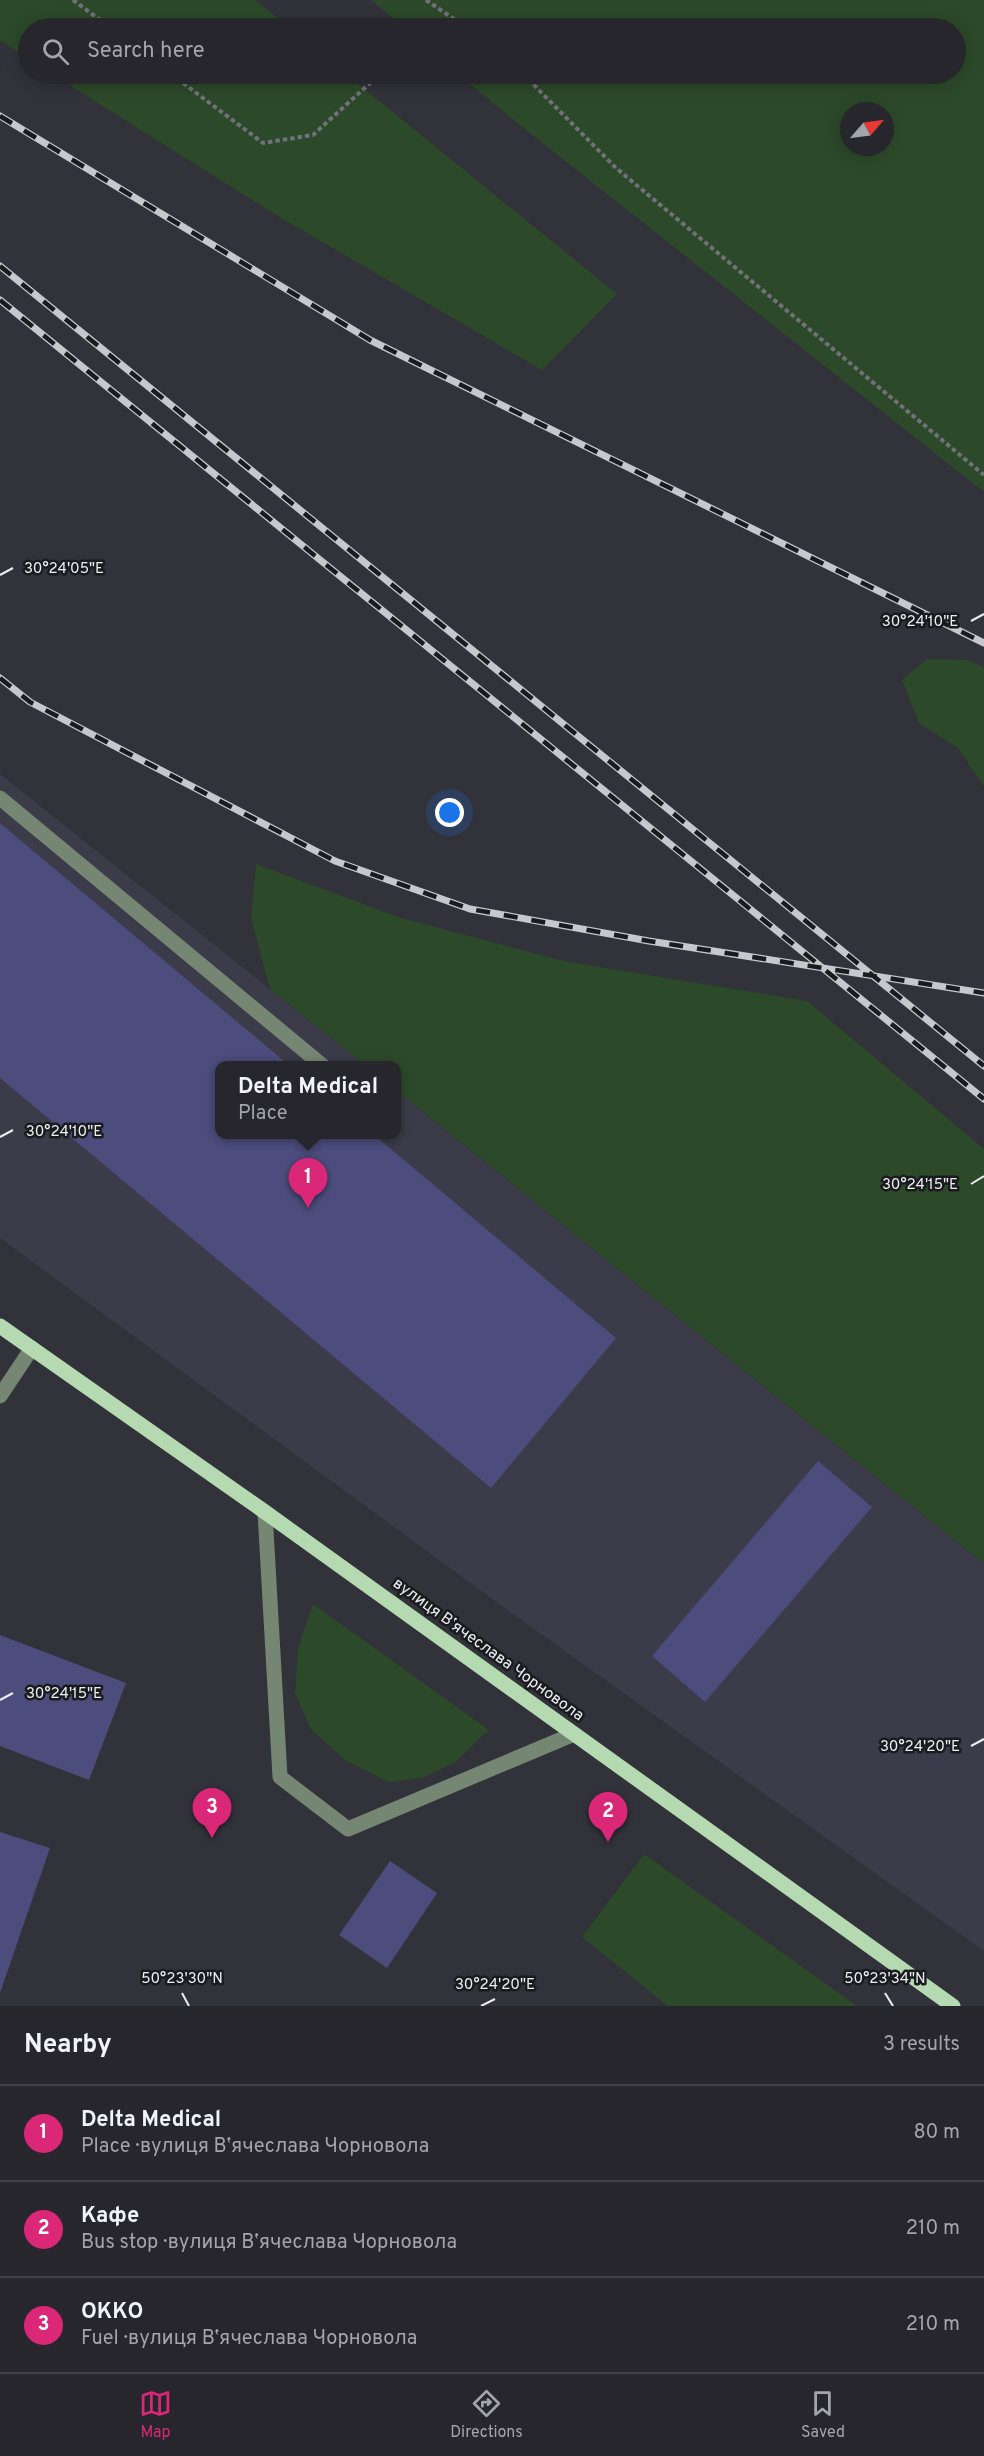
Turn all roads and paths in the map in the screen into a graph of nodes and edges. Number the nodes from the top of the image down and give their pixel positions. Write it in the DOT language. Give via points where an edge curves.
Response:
graph roads {
  1 [pos="74,0"];
  2 [pos="426,0"];
  3 [pos="98,18"];
  4 [pos="452,18"];
  5 [pos="184,84"];
  6 [pos="369,84"];
  7 [pos="533,84"];
  8 [pos="984,475"];
  9 [pos="0,798"];
  10 [pos="318,1061"];
  11 [pos="0,1326"];
  12 [pos="32,1348"];
  13 [pos="0,1396"];
  14 [pos="266,1512"];
  15 [pos="574,1734"];
  16 [pos="953,2006"];
  1 -- 3 [label="path"];
  2 -- 4 [label="path"];
  5 -- 6 [label="path" via="263,143 313,135"];
  7 -- 8 [label="path" via="616,168"];
  9 -- 10 [label="lane"];
  11 -- 12 [label="main road, вулиця Вʼячеслава Чорновола"];
  12 -- 13 [label="lane"];
  12 -- 14 [label="main road, вулиця Вʼячеслава Чорновола"];
  14 -- 15 [label="main road, вулиця Вʼячеслава Чорновола"];
  14 -- 15 [label="lane" via="280,1776 348,1829"];
  15 -- 16 [label="main road, вулиця Вʼячеслава Чорновола"];
}
